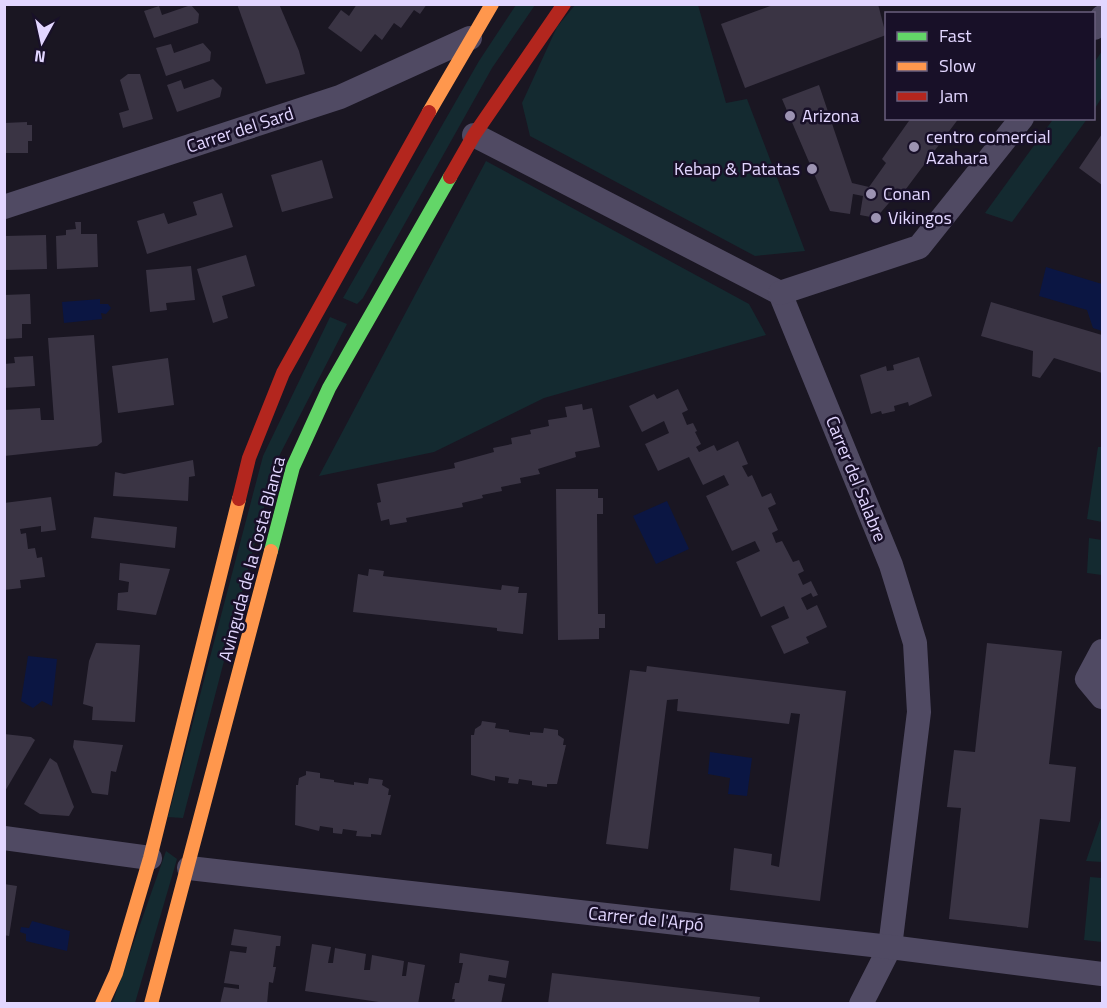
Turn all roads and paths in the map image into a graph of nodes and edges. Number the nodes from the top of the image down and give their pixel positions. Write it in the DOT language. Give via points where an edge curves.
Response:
graph roads {
  1 [pos="492,4"];
  2 [pos="564,4"];
  3 [pos="470,38"];
  4 [pos="1020,120"];
  5 [pos="474,135"];
  6 [pos="4,207"];
  7 [pos="780,293"];
  8 [pos="1102,651"];
  9 [pos="1102,698"];
  10 [pos="4,838"];
  11 [pos="150,858"];
  12 [pos="189,868"];
  13 [pos="890,947"];
  14 [pos="1102,974"];
  15 [pos="102,1004"];
  16 [pos="151,1004"];
  17 [pos="861,1004"];
  1 -- 3 [label="street, Avinguda de la Costa Blanca"];
  2 -- 5 [label="street, Avinguda de la Costa Blanca"];
  3 -- 6 [label="street, Carrer del Sard" via="340,97"];
  3 -- 11 [label="street, Avinguda de la Costa Blanca" via="284,374 249,458"];
  4 -- 7 [label="street" via="919,247"];
  5 -- 7 [label="street"];
  5 -- 12 [label="street, Avinguda de la Costa Blanca" via="329,388 293,467"];
  7 -- 13 [label="street, Carrer del Salabre" via="891,565 915,643 919,712"];
  8 -- 9 [label="street" via="1087,679"];
  10 -- 11 [label="street"];
  11 -- 15 [label="street, Avinguda de la Costa Blanca" via="116,973"];
  12 -- 13 [label="street, Carrer de l'Arpó"];
  12 -- 16 [label="street, Avinguda de la Costa Blanca"];
  13 -- 14 [label="street, Carrer de l'Arpó"];
  13 -- 17 [label="street, Carrer del Salabre"];
}
